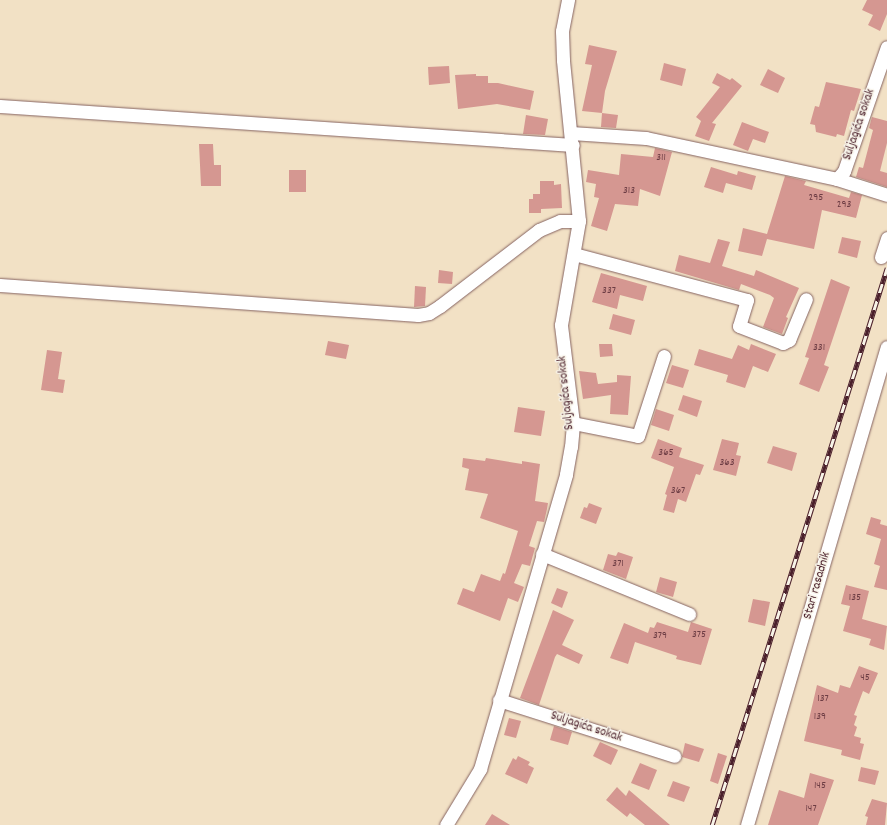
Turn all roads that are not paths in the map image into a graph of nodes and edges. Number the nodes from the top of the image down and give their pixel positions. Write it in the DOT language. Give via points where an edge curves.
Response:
graph roads {
  1 [pos="568,0"];
  2 [pos="887,47"];
  3 [pos="0,106"];
  4 [pos="572,139"];
  5 [pos="837,179"];
  6 [pos="887,195"];
  7 [pos="579,221"];
  8 [pos="887,238"];
  9 [pos="574,254"];
  10 [pos="881,257"];
  11 [pos="0,285"];
  12 [pos="806,299"];
  13 [pos="887,347"];
  14 [pos="664,356"];
  15 [pos="573,424"];
  16 [pos="542,554"];
  17 [pos="689,614"];
  18 [pos="499,700"];
  19 [pos="674,756"];
  20 [pos="446,825"];
  21 [pos="747,825"];
  1 -- 4 [label="street, Suljagića sokak" via="562,31"];
  2 -- 5 [label="street, Suljagića sokak" via="844,171"];
  3 -- 4 [label="street"];
  4 -- 5 [label="street" via="646,138"];
  4 -- 7 [label="street, Suljagića sokak"];
  5 -- 6 [label="street"];
  7 -- 9 [label="street, Suljagića sokak"];
  7 -- 11 [label="street" via="560,221 539,230 440,306 429,313 418,315"];
  8 -- 10 [label="street"];
  9 -- 12 [label="street" via="747,300 738,326 783,343 789,340"];
  9 -- 15 [label="street, Suljagića sokak" via="561,324"];
  13 -- 21 [label="street, Stari rasadnik"];
  14 -- 15 [label="street" via="638,436"];
  15 -- 16 [label="street, Suljagića sokak" via="566,474"];
  16 -- 17 [label="street"];
  16 -- 18 [label="street, Suljagića sokak"];
  18 -- 19 [label="street, Suljagića sokak"];
  18 -- 20 [label="street, Suljagića sokak" via="480,769"];
}
